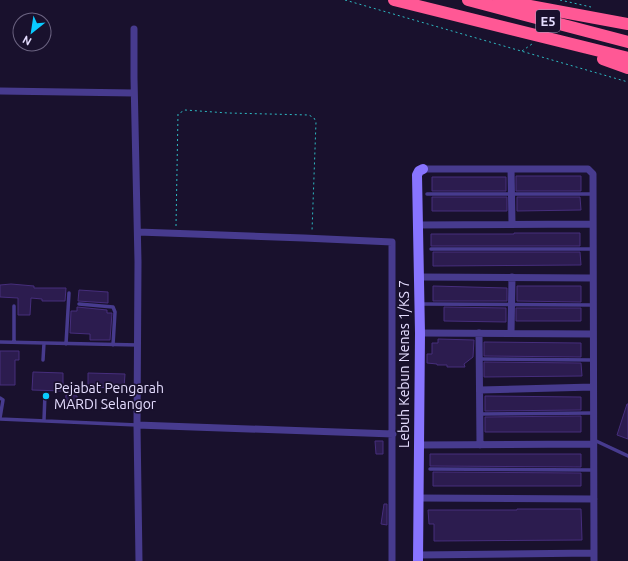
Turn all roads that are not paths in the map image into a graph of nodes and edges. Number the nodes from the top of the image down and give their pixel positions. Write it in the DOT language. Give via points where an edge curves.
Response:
graph roads {
  1 [pos="394,0"];
  2 [pos="468,0"];
  3 [pos="498,0"];
  4 [pos="478,21"];
  5 [pos="628,24"];
  6 [pos="134,29"];
  7 [pos="628,42"];
  8 [pos="628,58"];
  9 [pos="628,68"];
  10 [pos="0,91"];
  11 [pos="134,93"];
  12 [pos="422,169"];
  13 [pos="511,169"];
  14 [pos="427,194"];
  15 [pos="511,194"];
  16 [pos="593,194"];
  17 [pos="417,224"];
  18 [pos="512,224"];
  19 [pos="593,224"];
  20 [pos="138,232"];
  21 [pos="431,249"];
  22 [pos="593,249"];
  23 [pos="419,277"];
  24 [pos="512,277"];
  25 [pos="592,278"];
  26 [pos="69,293"];
  27 [pos="79,304"];
  28 [pos="419,304"];
  29 [pos="512,304"];
  30 [pos="593,304"];
  31 [pos="14,306"];
  32 [pos="420,333"];
  33 [pos="479,333"];
  34 [pos="512,333"];
  35 [pos="593,334"];
  36 [pos="0,342"];
  37 [pos="14,342"];
  38 [pos="44,343"];
  39 [pos="66,344"];
  40 [pos="113,345"];
  41 [pos="138,345"];
  42 [pos="479,359"];
  43 [pos="43,360"];
  44 [pos="593,360"];
  45 [pos="593,387"];
  46 [pos="480,390"];
  47 [pos="45,394"];
  48 [pos="0,398"];
  49 [pos="593,413"];
  50 [pos="480,414"];
  51 [pos="0,418"];
  52 [pos="44,420"];
  53 [pos="137,425"];
  54 [pos="393,434"];
  55 [pos="593,442"];
  56 [pos="418,445"];
  57 [pos="480,445"];
  58 [pos="628,456"];
  59 [pos="430,469"];
  60 [pos="594,470"];
  61 [pos="418,498"];
  62 [pos="594,499"];
  63 [pos="594,553"];
  64 [pos="418,558"];
  65 [pos="435,558"];
  66 [pos="139,561"];
  67 [pos="392,561"];
  68 [pos="594,561"];
  1 -- 4 [label="highway, E5"];
  2 -- 7 [label="highway, E5"];
  3 -- 5 [label="highway"];
  4 -- 8 [label="highway, E5"];
  4 -- 9 [label="highway"];
  6 -- 11 [label="street"];
  10 -- 11 [label="street"];
  11 -- 20 [label="street"];
  12 -- 13 [label="street"];
  12 -- 17 [label="street, Lebuh Kebun Nenas 1/KS 7" via="417,176"];
  13 -- 15 [label="street"];
  13 -- 16 [label="street" via="588,169 593,174"];
  14 -- 15 [label="lane"];
  15 -- 16 [label="lane"];
  15 -- 18 [label="street"];
  16 -- 19 [label="street"];
  17 -- 18 [label="street"];
  17 -- 23 [label="street, Lebuh Kebun Nenas 1/KS 7"];
  18 -- 19 [label="street"];
  19 -- 22 [label="street"];
  20 -- 41 [label="street"];
  20 -- 54 [label="street" via="390,241 393,244"];
  21 -- 22 [label="lane"];
  22 -- 25 [label="street"];
  23 -- 24 [label="street"];
  23 -- 28 [label="street, Lebuh Kebun Nenas 1/KS 7"];
  24 -- 25 [label="street"];
  24 -- 29 [label="street"];
  25 -- 30 [label="street"];
  26 -- 39 [label="lane"];
  27 -- 40 [label="lane" via="113,306"];
  28 -- 29 [label="lane"];
  28 -- 32 [label="street, Lebuh Kebun Nenas 1/KS 7"];
  29 -- 30 [label="lane"];
  29 -- 34 [label="street"];
  30 -- 35 [label="street"];
  31 -- 37 [label="lane"];
  32 -- 33 [label="street"];
  32 -- 56 [label="street, Lebuh Kebun Nenas 1/KS 7"];
  33 -- 34 [label="street"];
  33 -- 42 [label="street"];
  34 -- 35 [label="street"];
  35 -- 44 [label="street"];
  36 -- 37 [label="lane"];
  37 -- 38 [label="lane"];
  38 -- 39 [label="lane"];
  38 -- 43 [label="lane"];
  39 -- 40 [label="lane"];
  40 -- 41 [label="lane"];
  41 -- 53 [label="street"];
  42 -- 44 [label="lane"];
  42 -- 46 [label="street"];
  44 -- 45 [label="street"];
  45 -- 46 [label="street"];
  45 -- 49 [label="street"];
  46 -- 50 [label="street"];
  47 -- 52 [label="lane"];
  48 -- 51 [label="lane" via="3,400"];
  49 -- 50 [label="lane"];
  49 -- 55 [label="street"];
  50 -- 57 [label="street"];
  51 -- 52 [label="lane"];
  52 -- 53 [label="lane"];
  53 -- 54 [label="street"];
  53 -- 66 [label="street"];
  54 -- 67 [label="street"];
  55 -- 57 [label="street"];
  55 -- 58 [label="lane"];
  55 -- 60 [label="street"];
  56 -- 57 [label="street"];
  56 -- 61 [label="street, Lebuh Kebun Nenas 1/KS 7"];
  59 -- 60 [label="lane"];
  60 -- 62 [label="street"];
  61 -- 62 [label="street"];
  61 -- 64 [label="street, Lebuh Kebun Nenas 1/KS 7"];
  62 -- 63 [label="street"];
  63 -- 65 [label="street"];
  63 -- 68 [label="street"];
  64 -- 65 [label="street"];
}
